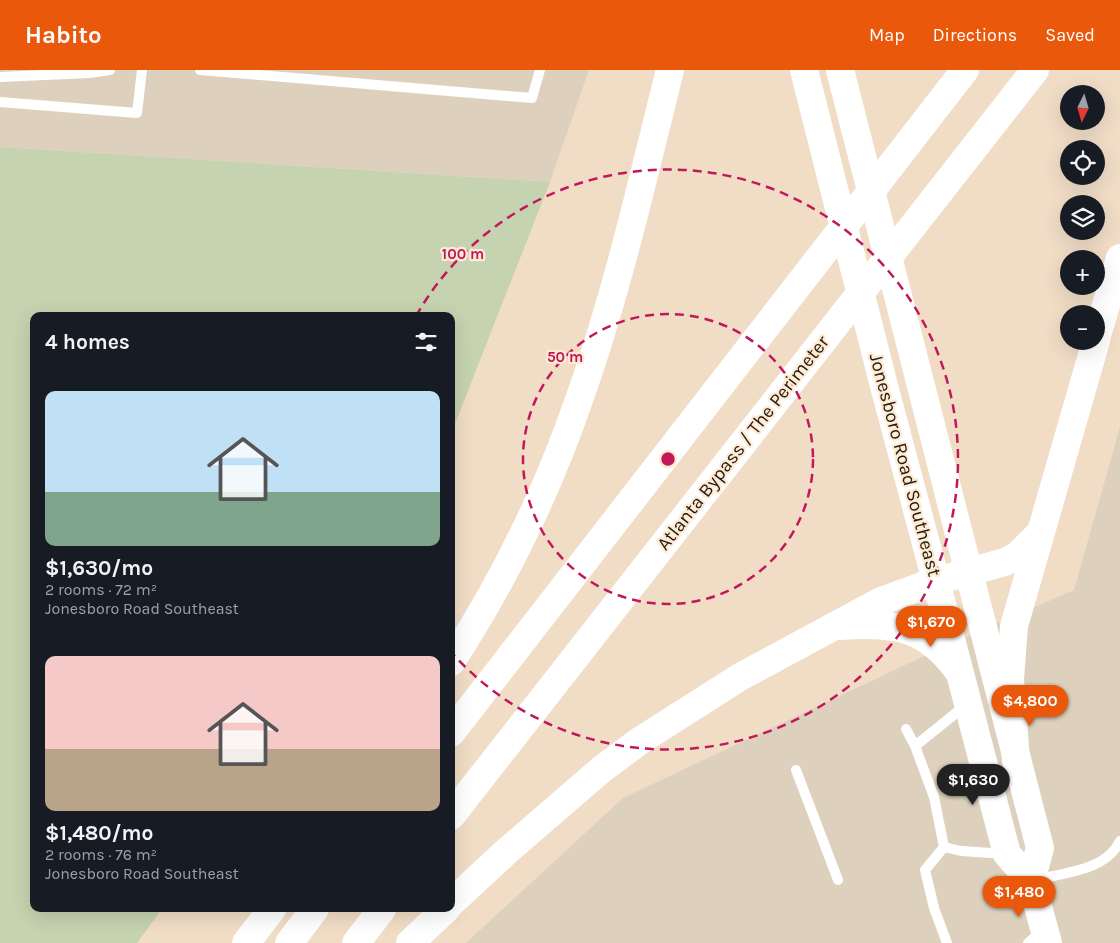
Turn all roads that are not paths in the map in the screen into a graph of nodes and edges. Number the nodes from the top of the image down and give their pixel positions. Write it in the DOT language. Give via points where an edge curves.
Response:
graph roads {
  1 [pos="110,70"];
  2 [pos="142,70"];
  3 [pos="200,70"];
  4 [pos="540,70"];
  5 [pos="670,70"];
  6 [pos="804,70"];
  7 [pos="965,70"];
  8 [pos="1035,70"];
  9 [pos="840,71"];
  10 [pos="0,77"];
  11 [pos="0,102"];
  12 [pos="1120,258"];
  13 [pos="1105,309"];
  14 [pos="1093,350"];
  15 [pos="1040,533"];
  16 [pos="969,572"];
  17 [pos="936,581"];
  18 [pos="836,627"];
  19 [pos="455,655"];
  20 [pos="959,672"];
  21 [pos="967,704"];
  22 [pos="455,728"];
  23 [pos="906,729"];
  24 [pos="915,746"];
  25 [pos="1016,760"];
  26 [pos="796,770"];
  27 [pos="455,811"];
  28 [pos="1120,841"];
  29 [pos="944,846"];
  30 [pos="1007,854"];
  31 [pos="838,880"];
  32 [pos="1031,881"];
  33 [pos="455,899"];
  34 [pos="270,912"];
  35 [pos="313,912"];
  36 [pos="380,912"];
  37 [pos="443,912"];
  38 [pos="1040,938"];
  39 [pos="246,943"];
  40 [pos="289,943"];
  41 [pos="356,943"];
  42 [pos="410,943"];
  43 [pos="947,943"];
  1 -- 10 [label="lane"];
  2 -- 11 [label="lane" via="137,114"];
  3 -- 4 [label="lane" via="532,98"];
  5 -- 19 [label="main road" via="602,329 581,394 529,523 497,586"];
  6 -- 17 [label="main road, Jonesboro Road Southeast"];
  7 -- 22 [label="main road"];
  8 -- 27 [label="main road, Atlanta Bypass / The Perimeter"];
  9 -- 16 [label="main road, Jonesboro Road Southeast"];
  12 -- 13 [label="main road"];
  14 -- 15 [label="main road"];
  15 -- 16 [label="main road" via="1018,555"];
  15 -- 25 [label="main road" via="1021,598 1011,654 1010,703"];
  16 -- 17 [label="main road"];
  16 -- 25 [label="main road, Jonesboro Road Southeast"];
  17 -- 18 [label="main road" via="879,602"];
  17 -- 20 [label="main road, Jonesboro Road Southeast"];
  18 -- 20 [label="main road" via="891,625 915,632 932,642"];
  18 -- 33 [label="main road" via="740,677 641,740 555,809"];
  20 -- 21 [label="main road, Jonesboro Road Southeast"];
  21 -- 24 [label="lane"];
  21 -- 30 [label="main road, Jonesboro Road Southeast"];
  23 -- 24 [label="lane"];
  24 -- 29 [label="lane" via="934,797"];
  25 -- 32 [label="main road, Jonesboro Road Southeast" via="1040,848"];
  26 -- 31 [label="lane"];
  28 -- 32 [label="lane" via="1111,855 1099,863"];
  29 -- 30 [label="lane"];
  29 -- 43 [label="lane" via="925,870"];
  30 -- 32 [label="main road, Jonesboro Road Southeast"];
  32 -- 38 [label="main road, Jonesboro Road Southeast"];
  34 -- 39 [label="main road"];
  35 -- 40 [label="main road"];
  36 -- 41 [label="main road"];
  37 -- 42 [label="main road"];
}
